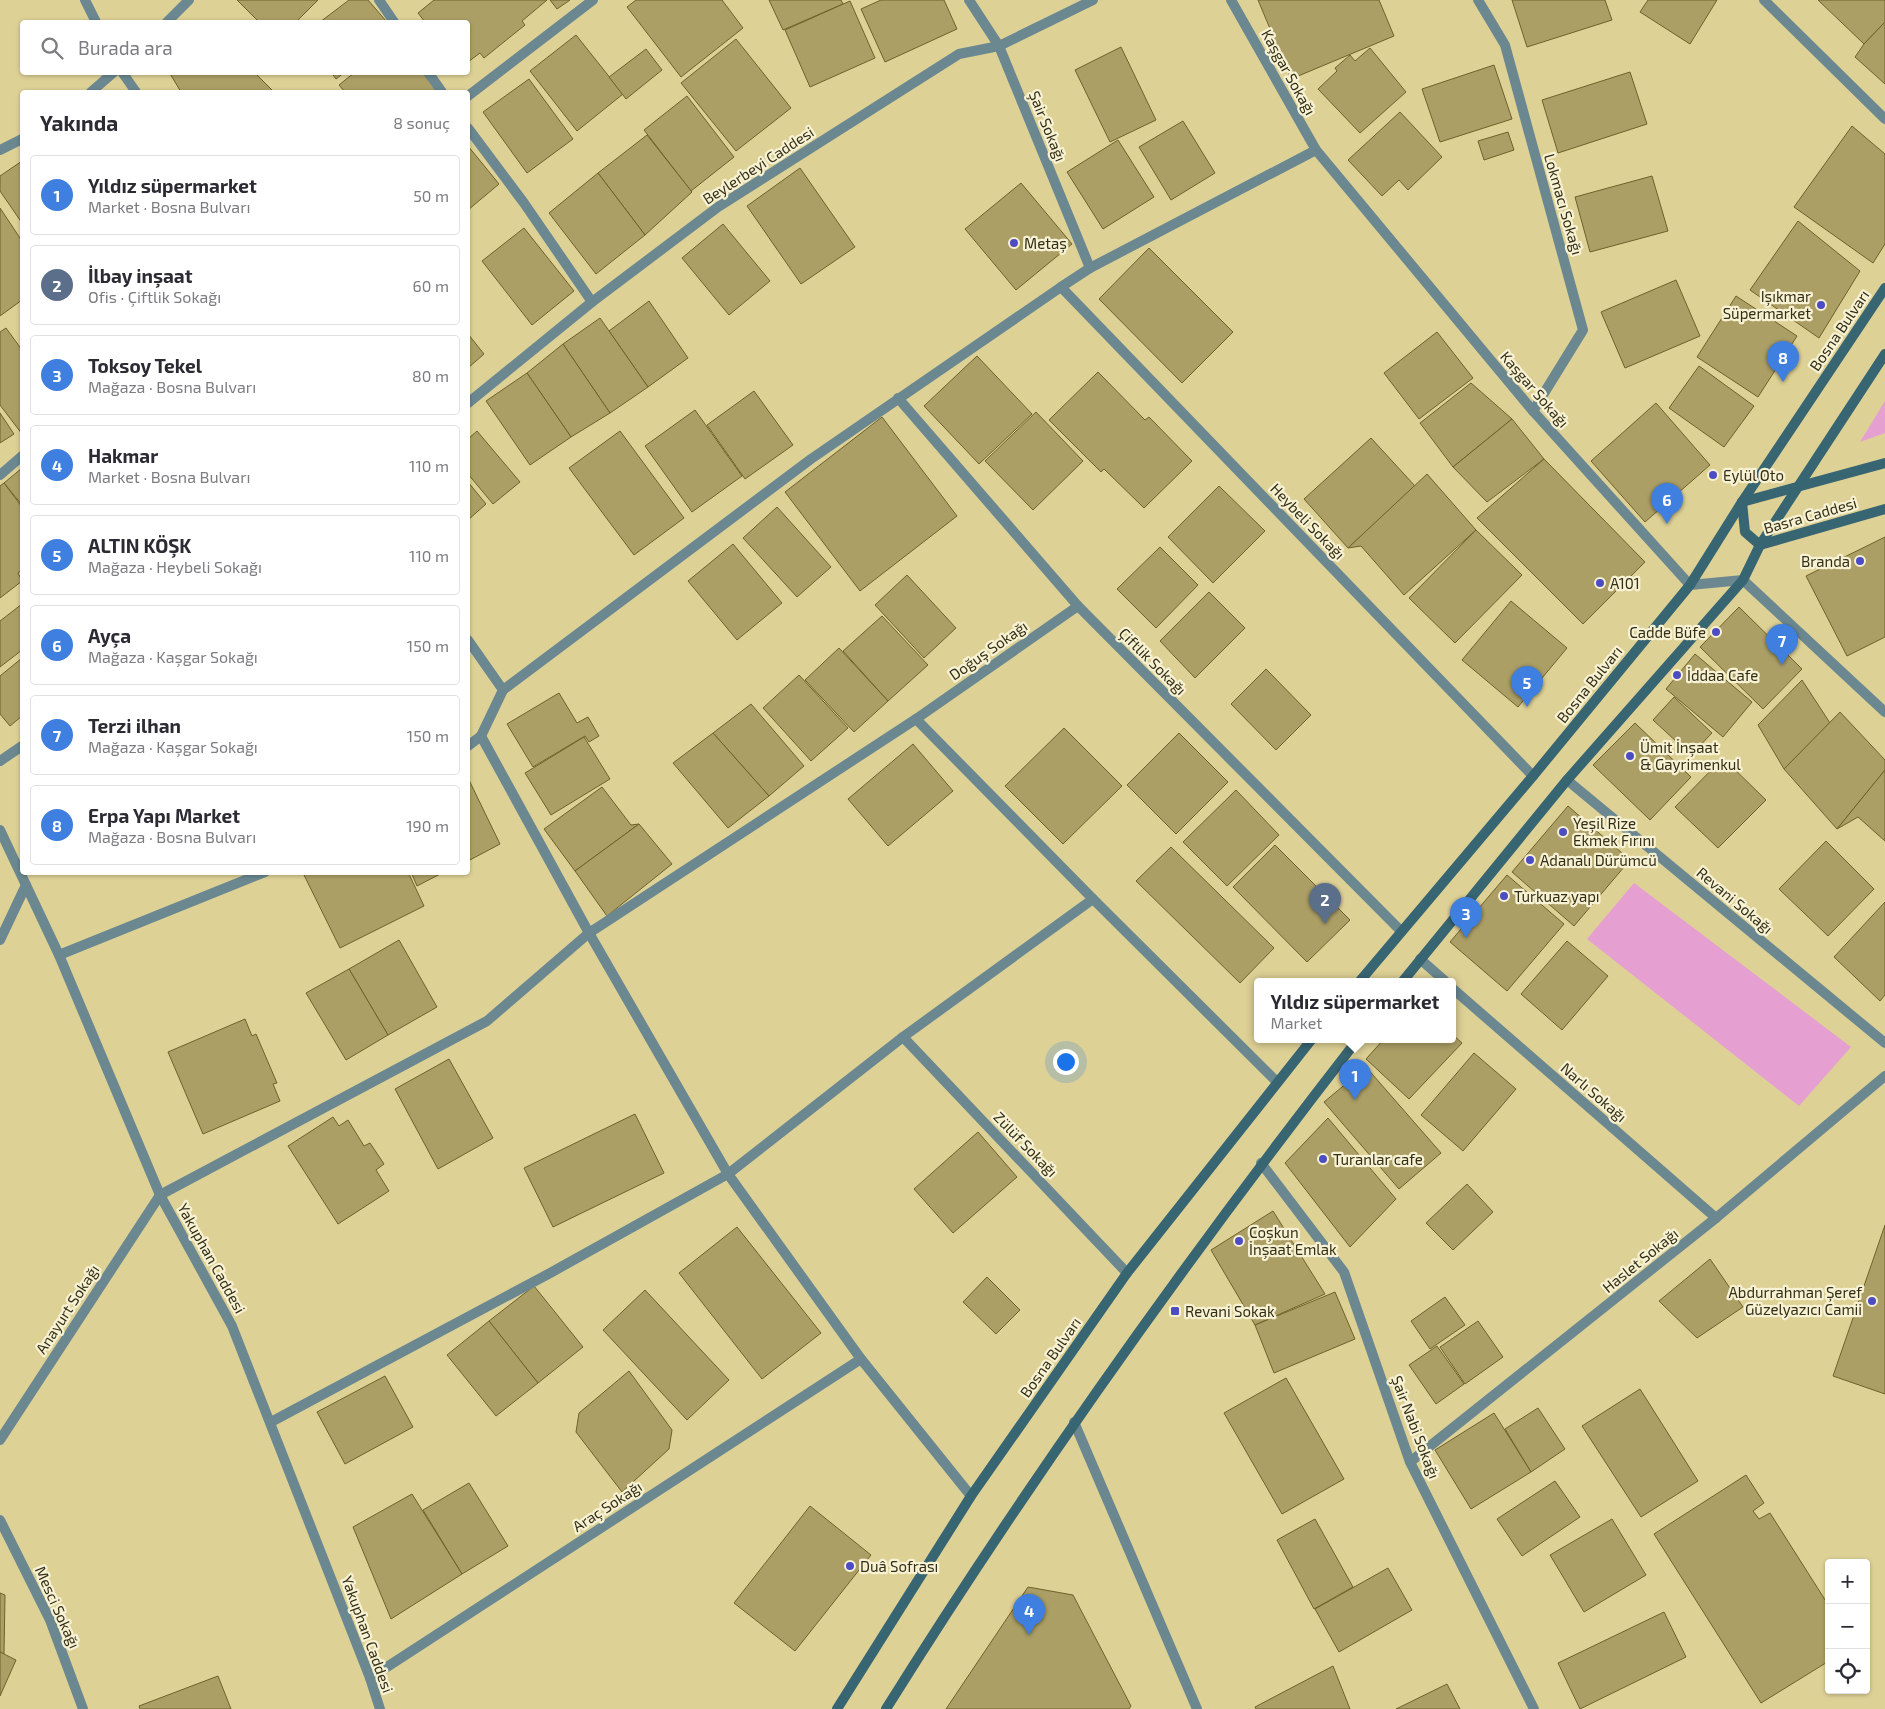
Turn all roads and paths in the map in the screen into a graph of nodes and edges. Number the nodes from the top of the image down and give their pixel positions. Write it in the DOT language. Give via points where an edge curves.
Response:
graph roads {
  1 [pos="85,0"];
  2 [pos="188,0"];
  3 [pos="379,0"];
  4 [pos="592,0"];
  5 [pos="968,0"];
  6 [pos="1093,0"];
  7 [pos="1231,0"];
  8 [pos="1478,0"];
  9 [pos="1764,0"];
  10 [pos="95,20"];
  11 [pos="169,20"];
  12 [pos="393,20"];
  13 [pos="999,46"];
  14 [pos="111,75"];
  15 [pos="124,75"];
  16 [pos="430,75"];
  17 [pos="93,90"];
  18 [pos="135,90"];
  19 [pos="441,90"];
  20 [pos="470,94"];
  21 [pos="1885,119"];
  22 [pos="470,131"];
  23 [pos="20,140"];
  24 [pos="0,150"];
  25 [pos="1316,150"];
  26 [pos="1090,268"];
  27 [pos="1061,287"];
  28 [pos="1885,288"];
  29 [pos="592,302"];
  30 [pos="1885,354"];
  31 [pos="898,398"];
  32 [pos="470,401"];
  33 [pos="1533,411"];
  34 [pos="20,458"];
  35 [pos="1885,463"];
  36 [pos="0,475"];
  37 [pos="1797,488"];
  38 [pos="1742,502"];
  39 [pos="1885,509"];
  40 [pos="1760,545"];
  41 [pos="1743,580"];
  42 [pos="1690,585"];
  43 [pos="1078,606"];
  44 [pos="470,643"];
  45 [pos="504,690"];
  46 [pos="1885,712"];
  47 [pos="916,719"];
  48 [pos="481,736"];
  49 [pos="470,744"];
  50 [pos="20,747"];
  51 [pos="0,761"];
  52 [pos="1533,776"];
  53 [pos="1567,780"];
  54 [pos="0,830"];
  55 [pos="20,872"];
  56 [pos="21,875"];
  57 [pos="258,875"];
  58 [pos="26,885"];
  59 [pos="1093,899"];
  60 [pos="1401,932"];
  61 [pos="589,934"];
  62 [pos="0,940"];
  63 [pos="59,955"];
  64 [pos="1420,959"];
  65 [pos="1363,978"];
  66 [pos="1405,978"];
  67 [pos="1442,978"];
  68 [pos="1456,991"];
  69 [pos="902,1037"];
  70 [pos="1309,1043"];
  71 [pos="1355,1043"];
  72 [pos="1885,1043"];
  73 [pos="1885,1076"];
  74 [pos="1277,1082"];
  75 [pos="1261,1164"];
  76 [pos="728,1174"];
  77 [pos="160,1195"];
  78 [pos="1716,1218"];
  79 [pos="1127,1273"];
  80 [pos="861,1359"];
  81 [pos="271,1422"];
  82 [pos="1074,1422"];
  83 [pos="0,1440"];
  84 [pos="1410,1462"];
  85 [pos="971,1496"];
  86 [pos="0,1520"];
  87 [pos="370,1678"];
  88 [pos="83,1709"];
  89 [pos="380,1709"];
  90 [pos="837,1709"];
  91 [pos="886,1709"];
  92 [pos="1197,1709"];
  93 [pos="1534,1709"];
  1 -- 10 [label="street"];
  2 -- 11 [label="street"];
  3 -- 12 [label="street"];
  4 -- 20 [label="street"];
  5 -- 13 [label="street, Şair Sokağı"];
  6 -- 13 [label="street, Beylerbeyi Caddesi"];
  7 -- 25 [label="street, Kaşgar Sokağı"];
  8 -- 33 [label="street, Lokmacı Sokağı" via="1504,45 1583,330"];
  9 -- 21 [label="street"];
  13 -- 26 [label="street, Şair Sokağı"];
  13 -- 29 [label="street, Beylerbeyi Caddesi" via="959,54 718,207"];
  14 -- 17 [label="street"];
  15 -- 18 [label="street"];
  16 -- 19 [label="street"];
  22 -- 29 [label="street"];
  23 -- 24 [label="street"];
  25 -- 26 [label="street"];
  25 -- 33 [label="street, Kaşgar Sokağı"];
  26 -- 27 [label="street"];
  27 -- 31 [label="street"];
  27 -- 52 [label="street, Heybeli Sokağı"];
  28 -- 38 [label="main road, Bosna Bulvarı"];
  29 -- 32 [label="street, Beylerbeyi Caddesi"];
  30 -- 37 [label="main road"];
  31 -- 43 [label="street, Çiftlik Sokağı"];
  31 -- 45 [label="street" via="803,464"];
  33 -- 42 [label="street, Kaşgar Sokağı"];
  34 -- 36 [label="street"];
  35 -- 37 [label="main road, Basra Caddesi"];
  37 -- 38 [label="main road, Basra Caddesi"];
  37 -- 40 [label="main road"];
  38 -- 40 [label="main road, Basra Caddesi" via="1745,532"];
  38 -- 42 [label="main road, Bosna Bulvarı"];
  39 -- 40 [label="main road, Basra Caddesi"];
  40 -- 41 [label="main road"];
  41 -- 42 [label="street"];
  41 -- 46 [label="street"];
  41 -- 53 [label="main road"];
  42 -- 52 [label="main road, Bosna Bulvarı"];
  43 -- 47 [label="street, Doğuş Sokağı"];
  43 -- 60 [label="street, Çiftlik Sokağı"];
  44 -- 45 [label="street"];
  45 -- 48 [label="street"];
  47 -- 59 [label="street"];
  47 -- 61 [label="street, Doğuş Sokağı"];
  48 -- 49 [label="street"];
  48 -- 61 [label="street"];
  50 -- 51 [label="street"];
  52 -- 60 [label="main road, Bosna Bulvarı"];
  53 -- 64 [label="main road"];
  53 -- 72 [label="street, Revani Sokağı"];
  54 -- 55 [label="street, Yakuphan Caddesi"];
  56 -- 58 [label="street, Yakuphan Caddesi"];
  57 -- 63 [label="street"];
  58 -- 62 [label="street"];
  58 -- 63 [label="street, Yakuphan Caddesi"];
  59 -- 69 [label="street"];
  59 -- 74 [label="street"];
  60 -- 65 [label="main road, Bosna Bulvarı"];
  61 -- 76 [label="street"];
  61 -- 77 [label="street, Doğuş Sokağı" via="487,1020"];
  63 -- 77 [label="street, Yakuphan Caddesi"];
  64 -- 66 [label="main road"];
  64 -- 67 [label="street"];
  68 -- 78 [label="street, Narlı Sokağı"];
  69 -- 76 [label="street"];
  69 -- 79 [label="street, Zülüf Sokağı"];
  70 -- 74 [label="main road, Bosna Bulvarı"];
  71 -- 75 [label="main road"];
  73 -- 78 [label="street, Haslet Sokağı"];
  74 -- 79 [label="main road, Bosna Bulvarı"];
  75 -- 82 [label="main road"];
  75 -- 84 [label="street, Şair Nabi Sokağı" via="1344,1272"];
  76 -- 80 [label="street"];
  76 -- 81 [label="street"];
  77 -- 81 [label="street, Yakuphan Caddesi" via="232,1326"];
  77 -- 83 [label="street, Anayurt Sokağı"];
  78 -- 84 [label="street, Haslet Sokağı"];
  79 -- 85 [label="main road, Bosna Bulvarı"];
  80 -- 85 [label="street"];
  80 -- 87 [label="street, Araç Sokağı"];
  81 -- 87 [label="street, Yakuphan Caddesi"];
  82 -- 91 [label="main road"];
  82 -- 92 [label="street"];
  84 -- 93 [label="street, Şair Nabi Sokağı"];
  85 -- 90 [label="main road, Bosna Bulvarı"];
  86 -- 88 [label="street, Mesci Sokağı" via="50,1620"];
  87 -- 89 [label="street, Yakuphan Caddesi"];
}
